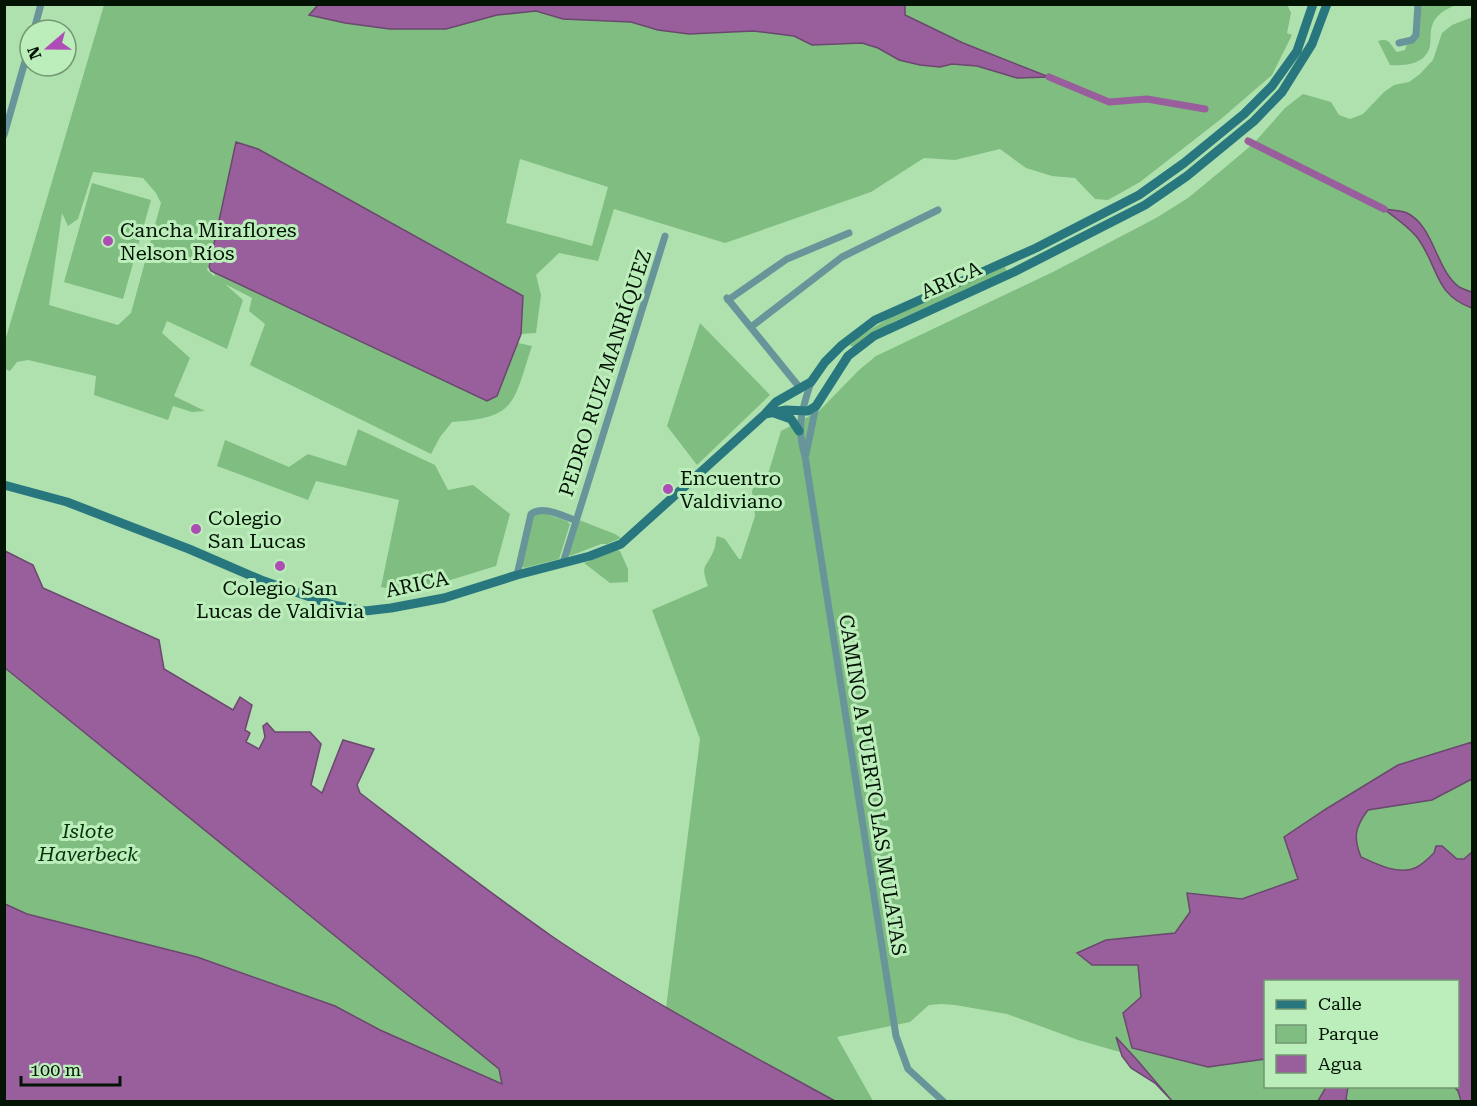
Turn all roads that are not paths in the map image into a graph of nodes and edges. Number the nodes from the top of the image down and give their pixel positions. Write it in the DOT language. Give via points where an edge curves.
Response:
graph roads {
  1 [pos="1314,4"];
  2 [pos="1327,4"];
  3 [pos="1418,4"];
  4 [pos="1399,44"];
  5 [pos="20,78"];
  6 [pos="4,135"];
  7 [pos="938,210"];
  8 [pos="849,233"];
  9 [pos="665,236"];
  10 [pos="751,327"];
  11 [pos="811,382"];
  12 [pos="800,388"];
  13 [pos="816,406"];
  14 [pos="802,411"];
  15 [pos="769,413"];
  16 [pos="799,431"];
  17 [pos="805,456"];
  18 [pos="4,485"];
  19 [pos="575,520"];
  20 [pos="563,563"];
  21 [pos="517,575"];
  22 [pos="944,1101"];
  1 -- 11 [label="main road, ARICA" via="1297,51 1262,97 1165,177 1139,195 1036,248 875,320 842,345"];
  2 -- 13 [label="main road, ARICA" via="1307,54 1272,104 1170,188 1014,272 874,336 848,356"];
  3 -- 4 [label="street" via="1416,35"];
  5 -- 6 [label="street"];
  7 -- 10 [label="street" via="842,257"];
  8 -- 10 [label="street" via="787,259 727,298"];
  9 -- 19 [label="street, PEDRO RUIZ MANRÍQUEZ"];
  10 -- 12 [label="street"];
  11 -- 12 [label="main road, ARICA"];
  11 -- 14 [label="street, CAMINO A PUERTO LAS MULATAS"];
  12 -- 15 [label="main road, ARICA" via="776,402"];
  13 -- 14 [label="main road"];
  13 -- 17 [label="street, CAMINO A PUERTO LAS MULATAS"];
  14 -- 15 [label="main road"];
  14 -- 16 [label="street, CAMINO A PUERTO LAS MULATAS"];
  15 -- 16 [label="main road" via="791,419"];
  15 -- 20 [label="main road, ARICA" via="621,544"];
  16 -- 17 [label="street, CAMINO A PUERTO LAS MULATAS"];
  17 -- 22 [label="street, CAMINO A PUERTO LAS MULATAS" via="896,1036 908,1069"];
  18 -- 21 [label="main road, ARICA" via="67,502 320,601 364,611 444,598"];
  19 -- 20 [label="street, PEDRO RUIZ MANRÍQUEZ"];
  19 -- 21 [label="street, PEDRO RUIZ MANRÍQUEZ" via="542,509 534,511"];
  20 -- 21 [label="main road, ARICA"];
}
